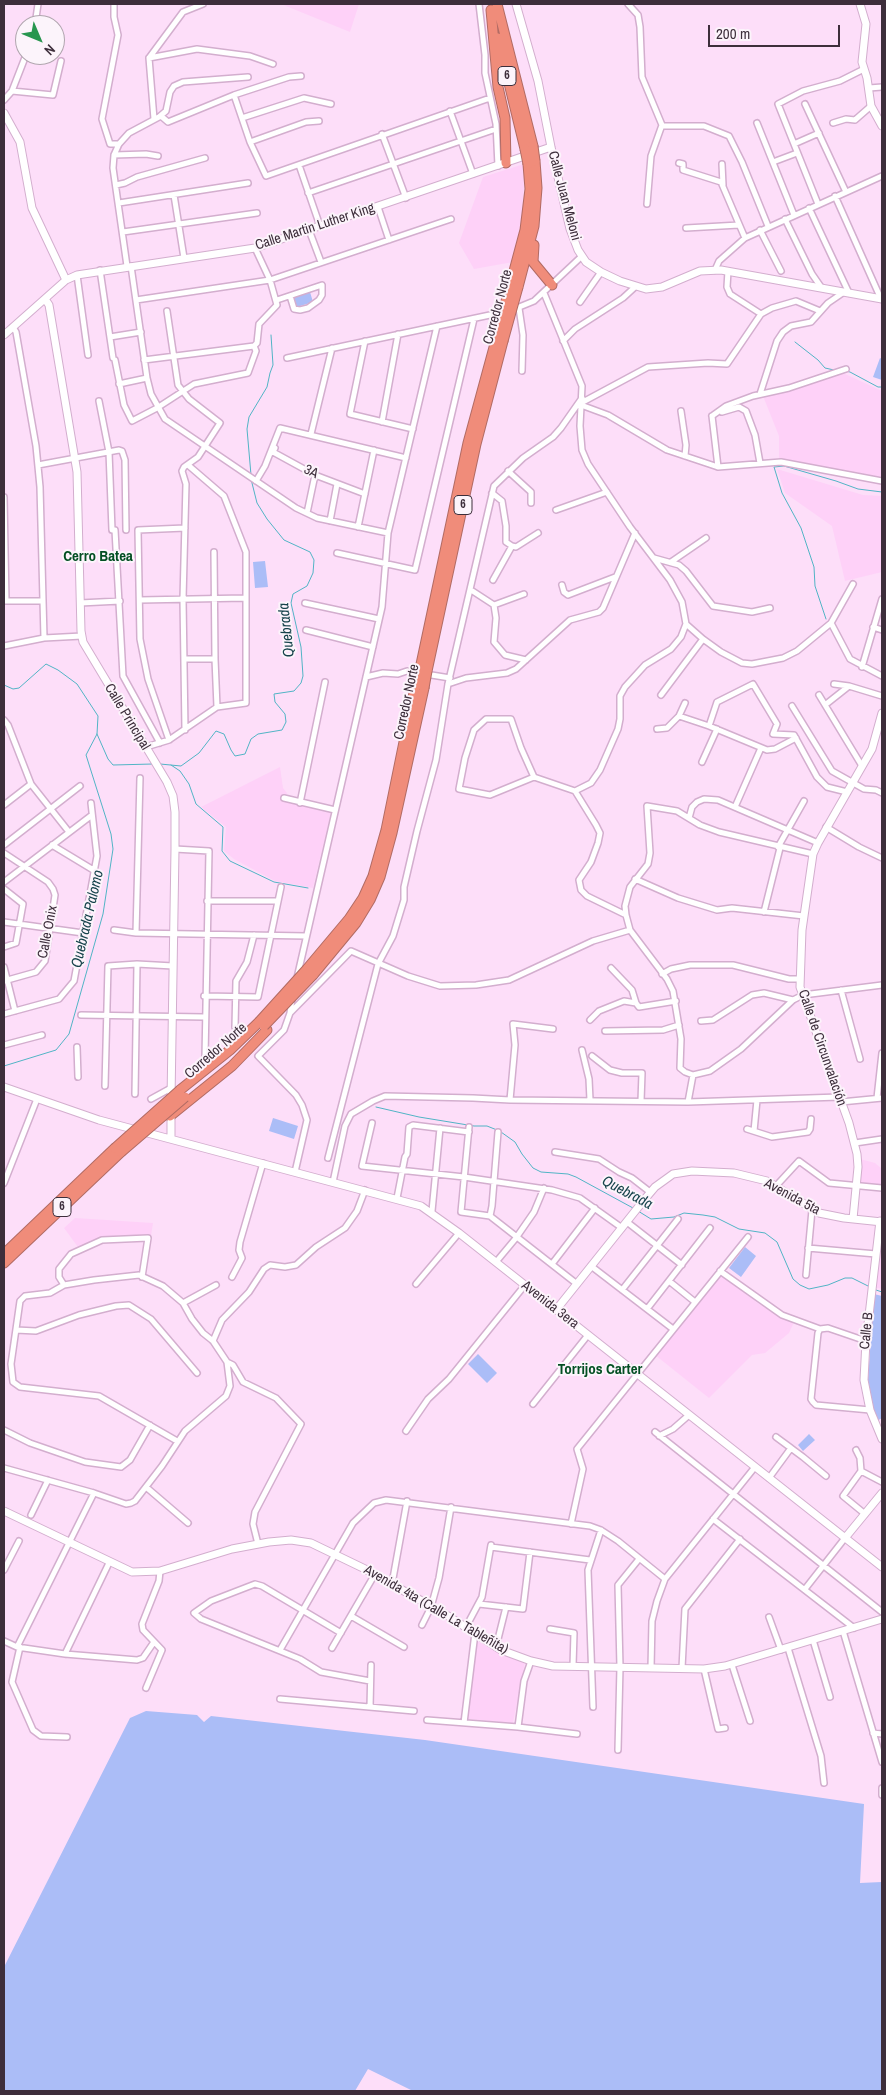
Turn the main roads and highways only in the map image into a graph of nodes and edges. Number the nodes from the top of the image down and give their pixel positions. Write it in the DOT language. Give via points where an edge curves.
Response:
graph roads {
  1 [pos="492,6"];
  2 [pos="532,163"];
  3 [pos="502,164"];
  4 [pos="534,226"];
  5 [pos="552,285"];
  6 [pos="514,287"];
  7 [pos="419,688"];
  8 [pos="312,974"];
  9 [pos="264,1026"];
  10 [pos="170,1116"];
  11 [pos="118,1150"];
  12 [pos="4,1254"];
  13 [pos="4,1263"];
  1 -- 2 [label="highway, Corredor Norte / 6, bridge"];
  1 -- 3 [label="highway" via="498,88 505,118"];
  2 -- 4 [label="highway, Corredor Norte / 6" via="537,188"];
  2 -- 6 [label="highway, Corredor Norte / 6" via="525,230"];
  4 -- 5 [label="highway" via="533,262"];
  4 -- 6 [label="highway, Corredor Norte / 6"];
  6 -- 7 [label="highway, Corredor Norte / 6, bridge"];
  7 -- 8 [label="highway, Corredor Norte / 6" via="373,876 350,919"];
  7 -- 8 [label="highway, Corredor Norte / 6" via="392,833 380,877 356,923"];
  8 -- 9 [label="highway, Corredor Norte / 6, bridge"];
  9 -- 10 [label="highway" via="232,1066"];
  9 -- 11 [label="highway, Corredor Norte / 6, bridge" via="179,1092"];
  11 -- 12 [label="highway, Corredor Norte / 6"];
  11 -- 13 [label="highway, Corredor Norte / 6"];
}
